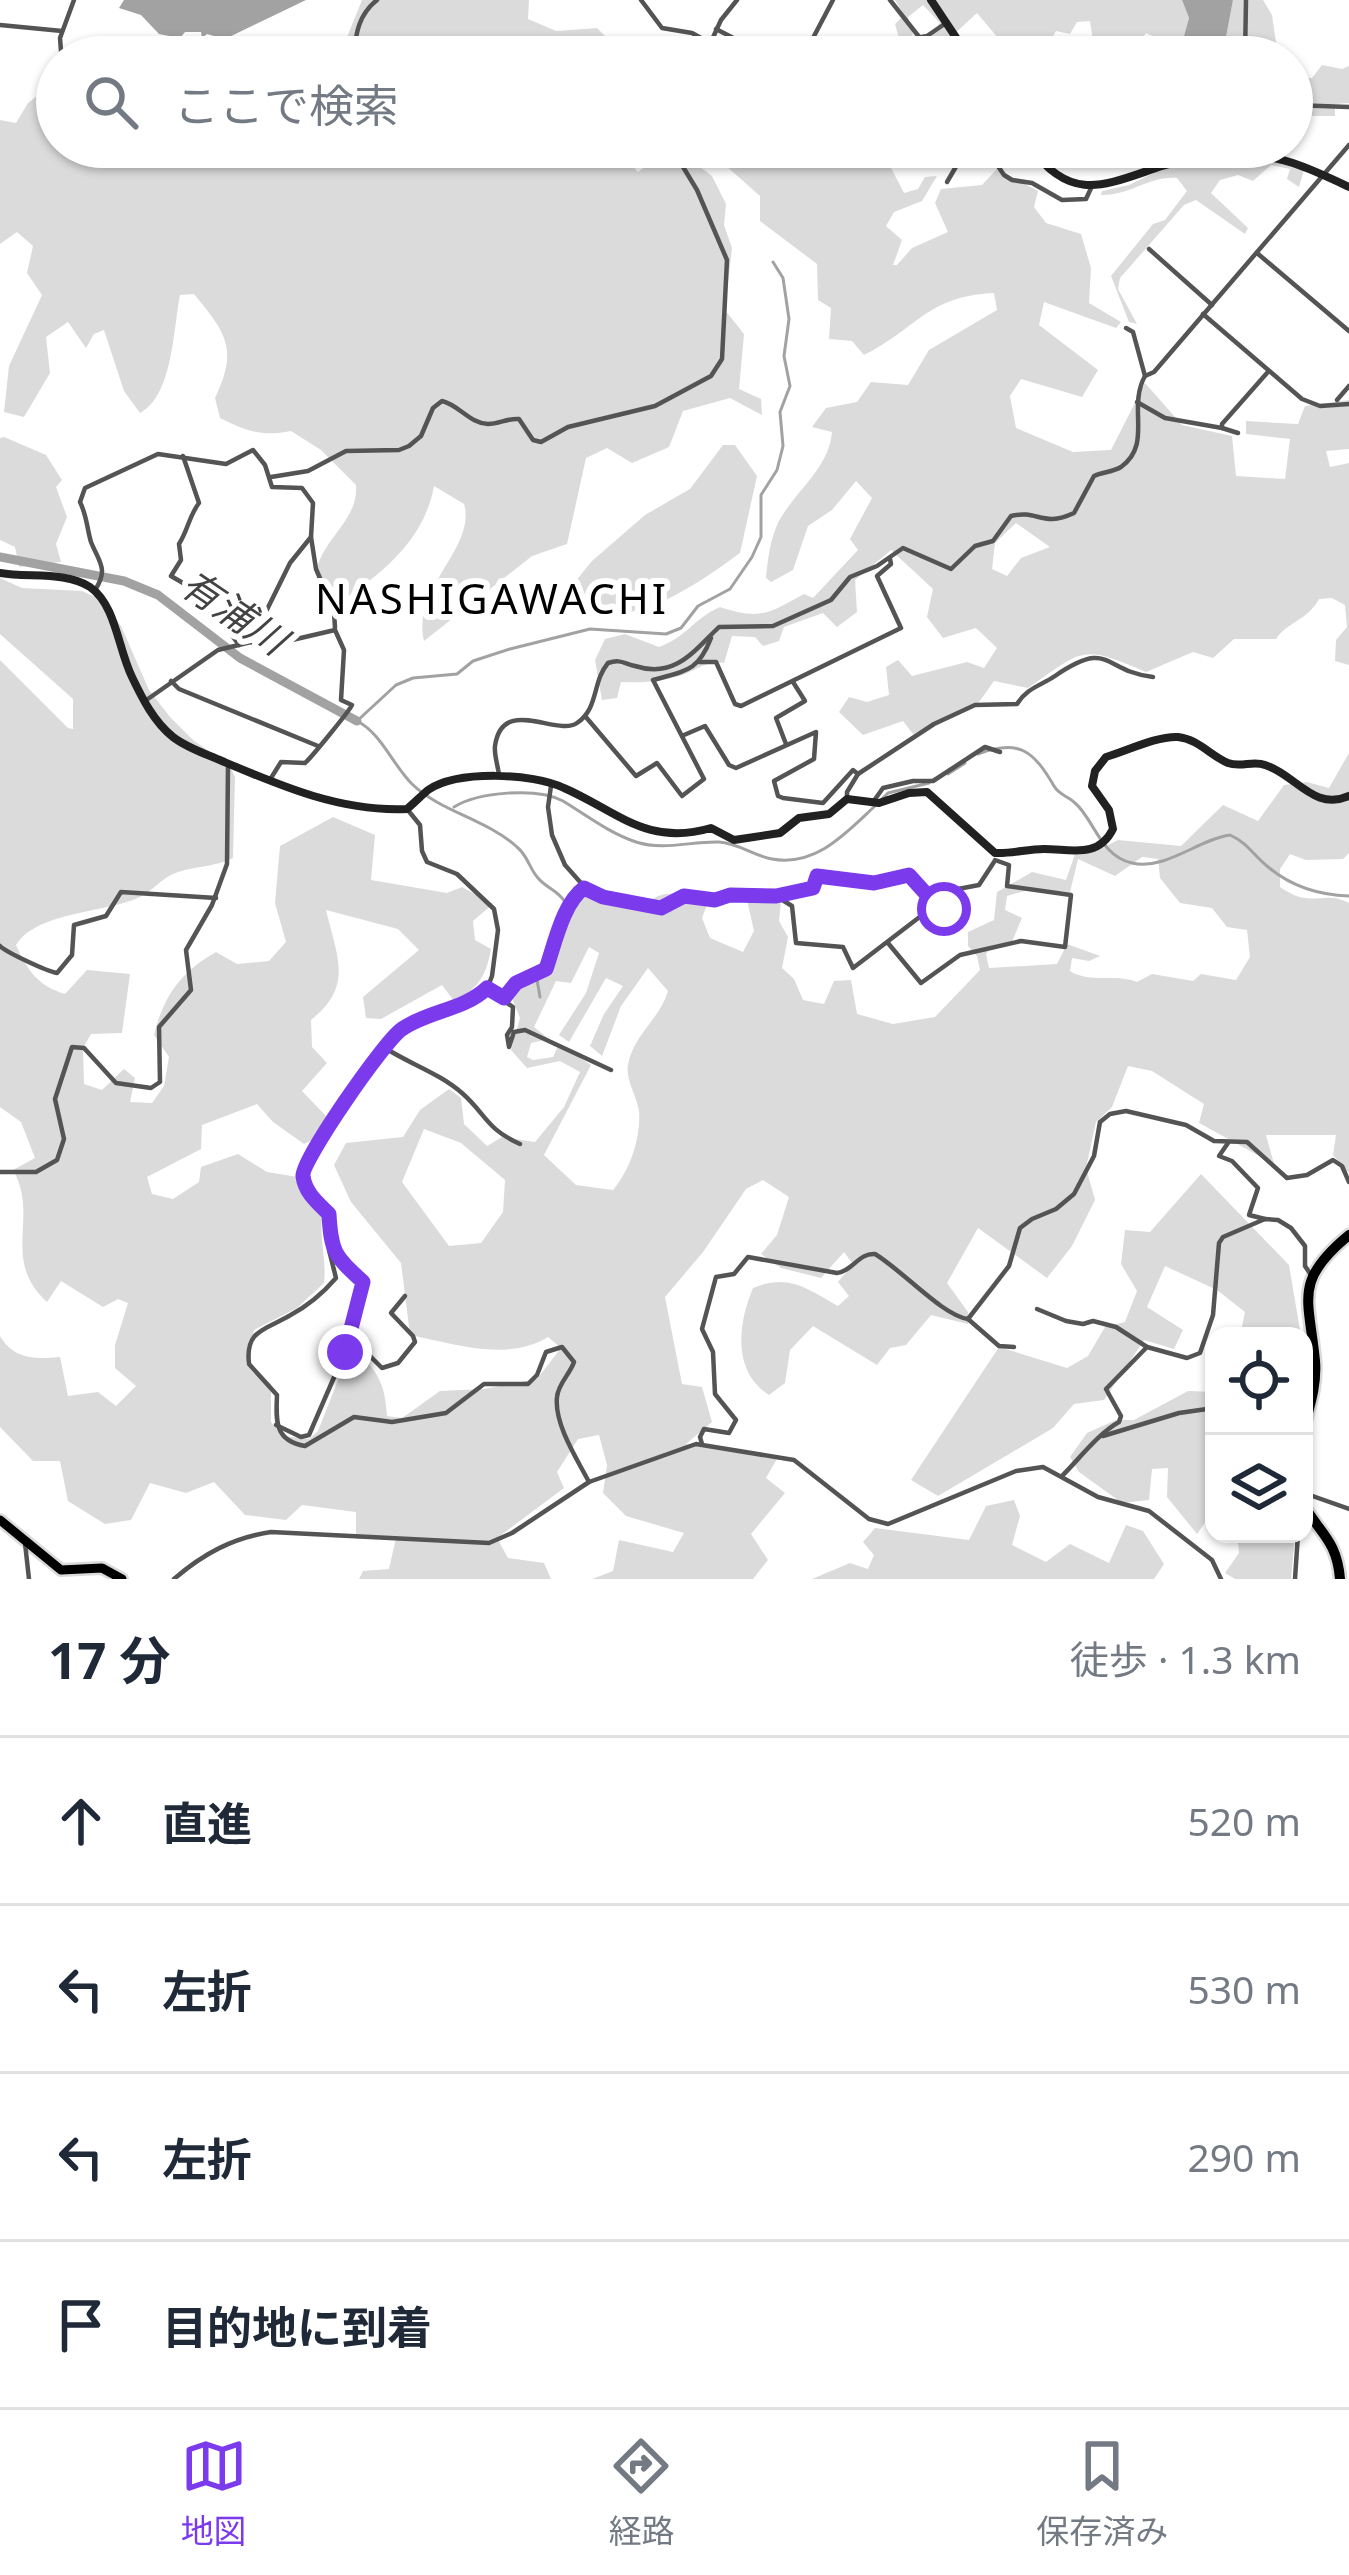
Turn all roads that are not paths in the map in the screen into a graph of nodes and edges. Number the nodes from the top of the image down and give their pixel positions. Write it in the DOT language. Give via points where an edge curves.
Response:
graph roads {
  1 [pos="74,0"];
  2 [pos="377,0"];
  3 [pos="641,0"];
  4 [pos="737,0"];
  5 [pos="832,0"];
  6 [pos="890,0"];
  7 [pos="931,0"];
  8 [pos="1246,0"];
  9 [pos="946,23"];
  10 [pos="0,26"];
  11 [pos="716,29"];
  12 [pos="62,31"];
  13 [pos="62,36"];
  14 [pos="356,36"];
  15 [pos="697,36"];
  16 [pos="713,36"];
  17 [pos="730,36"];
  18 [pos="814,36"];
  19 [pos="918,36"];
  20 [pos="923,36"];
  21 [pos="955,36"];
  22 [pos="1245,36"];
  23 [pos="1313,106"];
  24 [pos="1349,107"];
  25 [pos="1349,145"];
  26 [pos="684,168"];
  27 [pos="958,168"];
  28 [pos="999,168"];
  29 [pos="1051,168"];
  30 [pos="1156,168"];
  31 [pos="1308,168"];
  32 [pos="1323,175"];
  33 [pos="947,182"];
  34 [pos="1092,186"];
  35 [pos="1349,187"];
  36 [pos="1149,249"];
  37 [pos="1256,253"];
  38 [pos="1212,304"];
  39 [pos="1203,314"];
  40 [pos="1126,328"];
  41 [pos="1349,331"];
  42 [pos="1269,371"];
  43 [pos="1145,376"];
  44 [pos="1349,386"];
  45 [pos="1135,400"];
  46 [pos="1335,403"];
  47 [pos="1349,404"];
  48 [pos="1222,428"];
  49 [pos="1238,433"];
  50 [pos="183,456"];
  51 [pos="271,478"];
  52 [pos="311,537"];
  53 [pos="890,559"];
  54 [pos="0,573"];
  55 [pos="97,587"];
  56 [pos="335,630"];
  57 [pos="712,632"];
  58 [pos="250,641"];
  59 [pos="239,645"];
  60 [pos="699,662"];
  61 [pos="1153,677"];
  62 [pos="171,681"];
  63 [pos="793,681"];
  64 [pos="145,701"];
  65 [pos="585,716"];
  66 [pos="681,736"];
  67 [pos="786,744"];
  68 [pos="318,746"];
  69 [pos="1000,752"];
  70 [pos="228,763"];
  71 [pos="499,775"];
  72 [pos="858,775"];
  73 [pos="269,780"];
  74 [pos="551,788"];
  75 [pos="1349,796"];
  76 [pos="848,799"];
  77 [pos="873,802"];
  78 [pos="407,808"];
  79 [pos="995,856"];
  80 [pos="584,888"];
  81 [pos="776,896"];
  82 [pos="216,898"];
  83 [pos="937,906"];
  84 [pos="888,943"];
  85 [pos="0,946"];
  86 [pos="487,988"];
  87 [pos="504,998"];
  88 [pos="386,1048"];
  89 [pos="611,1070"];
  90 [pos="1232,1139"];
  91 [pos="520,1144"];
  92 [pos="0,1172"];
  93 [pos="1349,1182"];
  94 [pos="1265,1219"];
  95 [pos="328,1235"];
  96 [pos="1349,1235"];
  97 [pos="1311,1275"];
  98 [pos="405,1295"];
  99 [pos="1037,1309"];
  100 [pos="968,1319"];
  101 [pos="1310,1327"];
  102 [pos="1014,1347"];
  103 [pos="1147,1347"];
  104 [pos="345,1352"];
  105 [pos="1205,1409"];
  106 [pos="276,1425"];
  107 [pos="1103,1436"];
  108 [pos="702,1444"];
  109 [pos="1062,1476"];
  110 [pos="589,1482"];
  111 [pos="1313,1496"];
  112 [pos="1349,1509"];
  113 [pos="0,1520"];
  114 [pos="1313,1520"];
  115 [pos="25,1541"];
  116 [pos="1297,1543"];
  117 [pos="29,1579"];
  118 [pos="122,1579"];
  119 [pos="174,1579"];
  120 [pos="1221,1579"];
  121 [pos="1295,1579"];
  122 [pos="1340,1579"];
  1 -- 12 [label="street"];
  2 -- 14 [label="street"];
  3 -- 15 [label="street" via="662,28"];
  4 -- 11 [label="street"];
  5 -- 18 [label="street"];
  6 -- 19 [label="street"];
  7 -- 9 [label="street"];
  8 -- 22 [label="street"];
  9 -- 20 [label="street"];
  9 -- 21 [label="street"];
  10 -- 12 [label="street"];
  11 -- 16 [label="street"];
  11 -- 17 [label="street"];
  12 -- 13 [label="street"];
  23 -- 24 [label="street"];
  25 -- 32 [label="street"];
  26 -- 51 [label="street" via="729,268 722,359 711,376 639,413 600,418 541,442 519,419 488,424 442,400 410,446 346,451"];
  27 -- 33 [label="street"];
  28 -- 34 [label="street" via="1062,200 1086,199"];
  29 -- 34 [label="street"];
  30 -- 34 [label="street"];
  31 -- 32 [label="street"];
  32 -- 35 [label="street"];
  32 -- 37 [label="street"];
  36 -- 38 [label="street"];
  37 -- 38 [label="street"];
  37 -- 41 [label="street"];
  38 -- 39 [label="street"];
  39 -- 42 [label="street"];
  39 -- 43 [label="street"];
  40 -- 43 [label="street"];
  42 -- 46 [label="street" via="1308,403"];
  42 -- 48 [label="street"];
  43 -- 45 [label="street"];
  44 -- 46 [label="street"];
  45 -- 48 [label="street" via="1165,418"];
  45 -- 53 [label="street" via="1140,422 1131,455 1094,476 1074,513 1051,522 1010,516 993,541 951,568 909,548"];
  46 -- 47 [label="street"];
  48 -- 49 [label="street"];
  50 -- 51 [label="street" via="226,464 253,450"];
  50 -- 55 [label="street" via="158,454 82,491 90,540 102,559"];
  50 -- 59 [label="street" via="199,503 171,576 200,593"];
  51 -- 52 [label="street" via="276,489 297,485 308,493"];
  52 -- 56 [label="street"];
  52 -- 58 [label="street"];
  53 -- 57 [label="street" via="850,577 831,600 773,626"];
  53 -- 63 [label="street" via="878,576 901,628"];
  54 -- 55 [label="street"];
  55 -- 64 [label="street"];
  56 -- 58 [label="street" via="275,644"];
  56 -- 68 [label="street" via="344,650 341,700 350,709"];
  57 -- 60 [label="street"];
  57 -- 65 [label="street" via="678,665 608,663"];
  58 -- 59 [label="street"];
  59 -- 62 [label="street"];
  60 -- 63 [label="street" via="716,662 738,706"];
  60 -- 66 [label="street" via="685,674 653,680"];
  61 -- 72 [label="street" via="1084,657 1017,704 964,709"];
  62 -- 64 [label="street"];
  62 -- 68 [label="street"];
  63 -- 67 [label="street" via="805,701 776,718"];
  64 -- 70 [label="street" via="169,734"];
  65 -- 66 [label="street" via="636,776 657,763 682,796 704,779"];
  65 -- 71 [label="street" via="568,728 530,718 511,723 496,741"];
  66 -- 67 [label="street" via="706,726 736,768"];
  67 -- 72 [label="street" via="817,733 817,755 777,778 778,796 823,803 847,774"];
  68 -- 73 [label="street" via="305,763 279,764"];
  69 -- 77 [label="street" via="985,747 933,782 883,788"];
  70 -- 73 [label="street"];
  70 -- 82 [label="street" via="228,857"];
  71 -- 74 [label="street"];
  71 -- 78 [label="street" via="430,789"];
  72 -- 76 [label="street"];
  73 -- 78 [label="street" via="353,806"];
  74 -- 76 [label="street" via="634,825 674,834 711,828 734,840 780,833"];
  74 -- 80 [label="street" via="552,835"];
  75 -- 79 [label="street" via="1321,799 1269,766 1232,765 1194,741 1171,738 1106,757 1095,771 1092,787 1113,820 1104,843"];
  76 -- 77 [label="street"];
  77 -- 79 [label="street" via="927,792"];
  78 -- 86 [label="street" via="421,825 427,862 457,874 494,909"];
  79 -- 83 [label="street" via="979,885"];
  79 -- 84 [label="street" via="1009,865 1007,886 1071,895 1065,947 1021,941 960,955 921,983"];
  80 -- 81 [label="street" via="661,908 684,896"];
  80 -- 87 [label="street" via="568,903 546,969"];
  81 -- 83 [label="street" via="813,888 817,876 874,883 902,874"];
  81 -- 84 [label="street" via="792,906 800,946 843,947 854,968"];
  82 -- 85 [label="street" via="121,892 106,916 74,925 72,955 57,974"];
  82 -- 92 [label="street" via="186,950 191,991 159,1027 158,1085 116,1083 74,1045 55,1099 64,1139 57,1160 36,1172"];
  83 -- 84 [label="street"];
  86 -- 87 [label="street"];
  86 -- 88 [label="street" via="402,1028"];
  87 -- 89 [label="street" via="513,1006 508,1047 514,1032 525,1030"];
  88 -- 91 [label="street" via="448,1083 492,1130"];
  88 -- 95 [label="street" via="354,1083 304,1166 312,1198 329,1214"];
  90 -- 93 [label="street" via="1255,1147 1287,1178 1333,1160"];
  90 -- 94 [label="street" via="1220,1156 1258,1188 1249,1215"];
  90 -- 100 [label="street" via="1214,1142 1179,1122 1126,1111 1104,1117 1074,1194 1020,1228 1009,1266"];
  94 -- 97 [label="street" via="1299,1237"];
  94 -- 103 [label="street" via="1220,1240 1213,1316 1200,1353 1186,1358"];
  95 -- 104 [label="street" via="342,1267 363,1282"];
  95 -- 106 [label="street" via="334,1281 250,1342 249,1364 277,1395"];
  96 -- 97 [label="highway"];
  97 -- 101 [label="highway"];
  98 -- 104 [label="street" via="391,1312 415,1342 398,1363 382,1368 370,1356"];
  99 -- 103 [label="street" via="1116,1328"];
  100 -- 102 [label="street" via="1000,1346"];
  100 -- 108 [label="street" via="875,1254 837,1274 748,1257 734,1274 716,1277 706,1305 702,1329 715,1394 736,1425 729,1433 704,1429"];
  103 -- 107 [label="street" via="1108,1384 1121,1416"];
  104 -- 106 [label="street" via="309,1435"];
  105 -- 107 [label="street"];
  106 -- 110 [label="street" via="304,1446 360,1415 392,1422 446,1413 484,1384 528,1384 546,1352 562,1346 574,1362 557,1404"];
  107 -- 109 [label="street"];
  108 -- 109 [label="street" via="794,1460 869,1519 888,1524 1016,1472 1043,1468"];
  108 -- 110 [label="street"];
  109 -- 120 [label="street" via="1097,1497 1149,1511 1212,1560"];
  110 -- 119 [label="street" via="489,1543 271,1532 213,1550"];
  111 -- 112 [label="street"];
  113 -- 115 [label="main road"];
  114 -- 122 [label="highway" via="1330,1538"];
  115 -- 117 [label="street"];
  115 -- 118 [label="main road" via="62,1570 102,1568"];
  116 -- 121 [label="street"];
}
